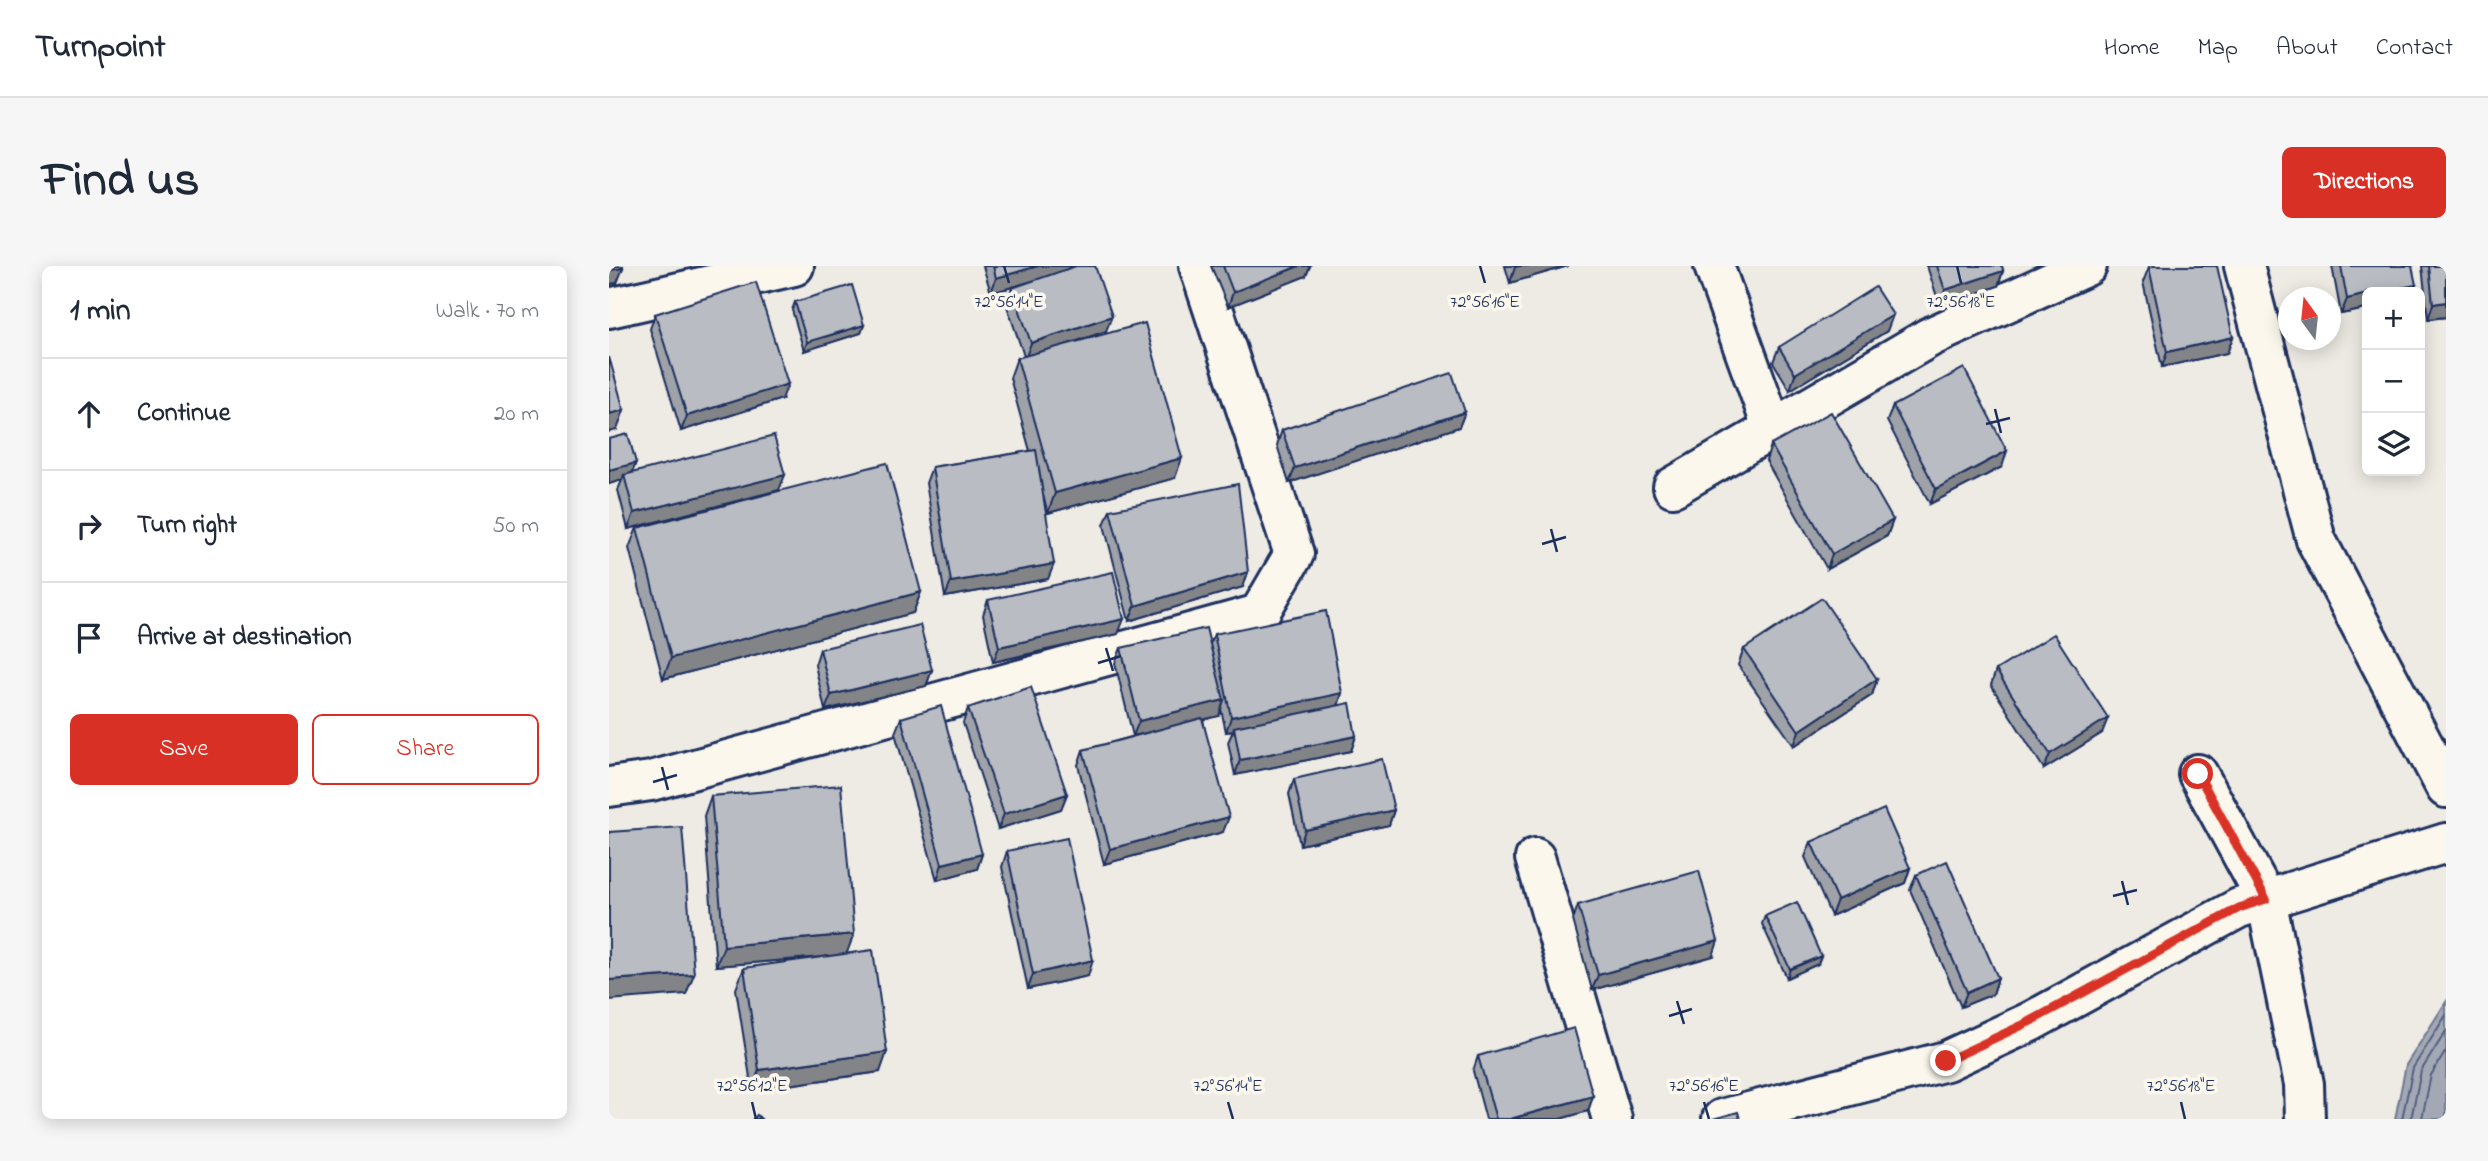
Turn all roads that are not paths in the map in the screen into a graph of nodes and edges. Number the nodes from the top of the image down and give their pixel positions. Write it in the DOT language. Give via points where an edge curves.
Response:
graph roads {
  1 [pos="794,266"];
  2 [pos="1199,266"];
  3 [pos="1714,266"];
  4 [pos="2087,266"];
  5 [pos="2243,266"];
  6 [pos="609,308"];
  7 [pos="1772,427"];
  8 [pos="1673,487"];
  9 [pos="2198,774"];
  10 [pos="609,787"];
  11 [pos="2446,788"];
  12 [pos="2446,843"];
  13 [pos="1535,858"];
  14 [pos="2266,899"];
  15 [pos="1612,1119"];
  16 [pos="1722,1119"];
  17 [pos="2305,1119"];
  1 -- 6 [label="street"];
  2 -- 10 [label="street" via="1294,554 1259,614 651,781"];
  3 -- 7 [label="street"];
  4 -- 7 [label="street" via="1930,337"];
  5 -- 11 [label="street" via="2316,540"];
  7 -- 8 [label="street"];
  9 -- 14 [label="street"];
  12 -- 14 [label="street"];
  13 -- 15 [label="street"];
  14 -- 16 [label="street" via="2239,908 2029,1022 1946,1061"];
  14 -- 17 [label="street" via="2304,1084"];
}
